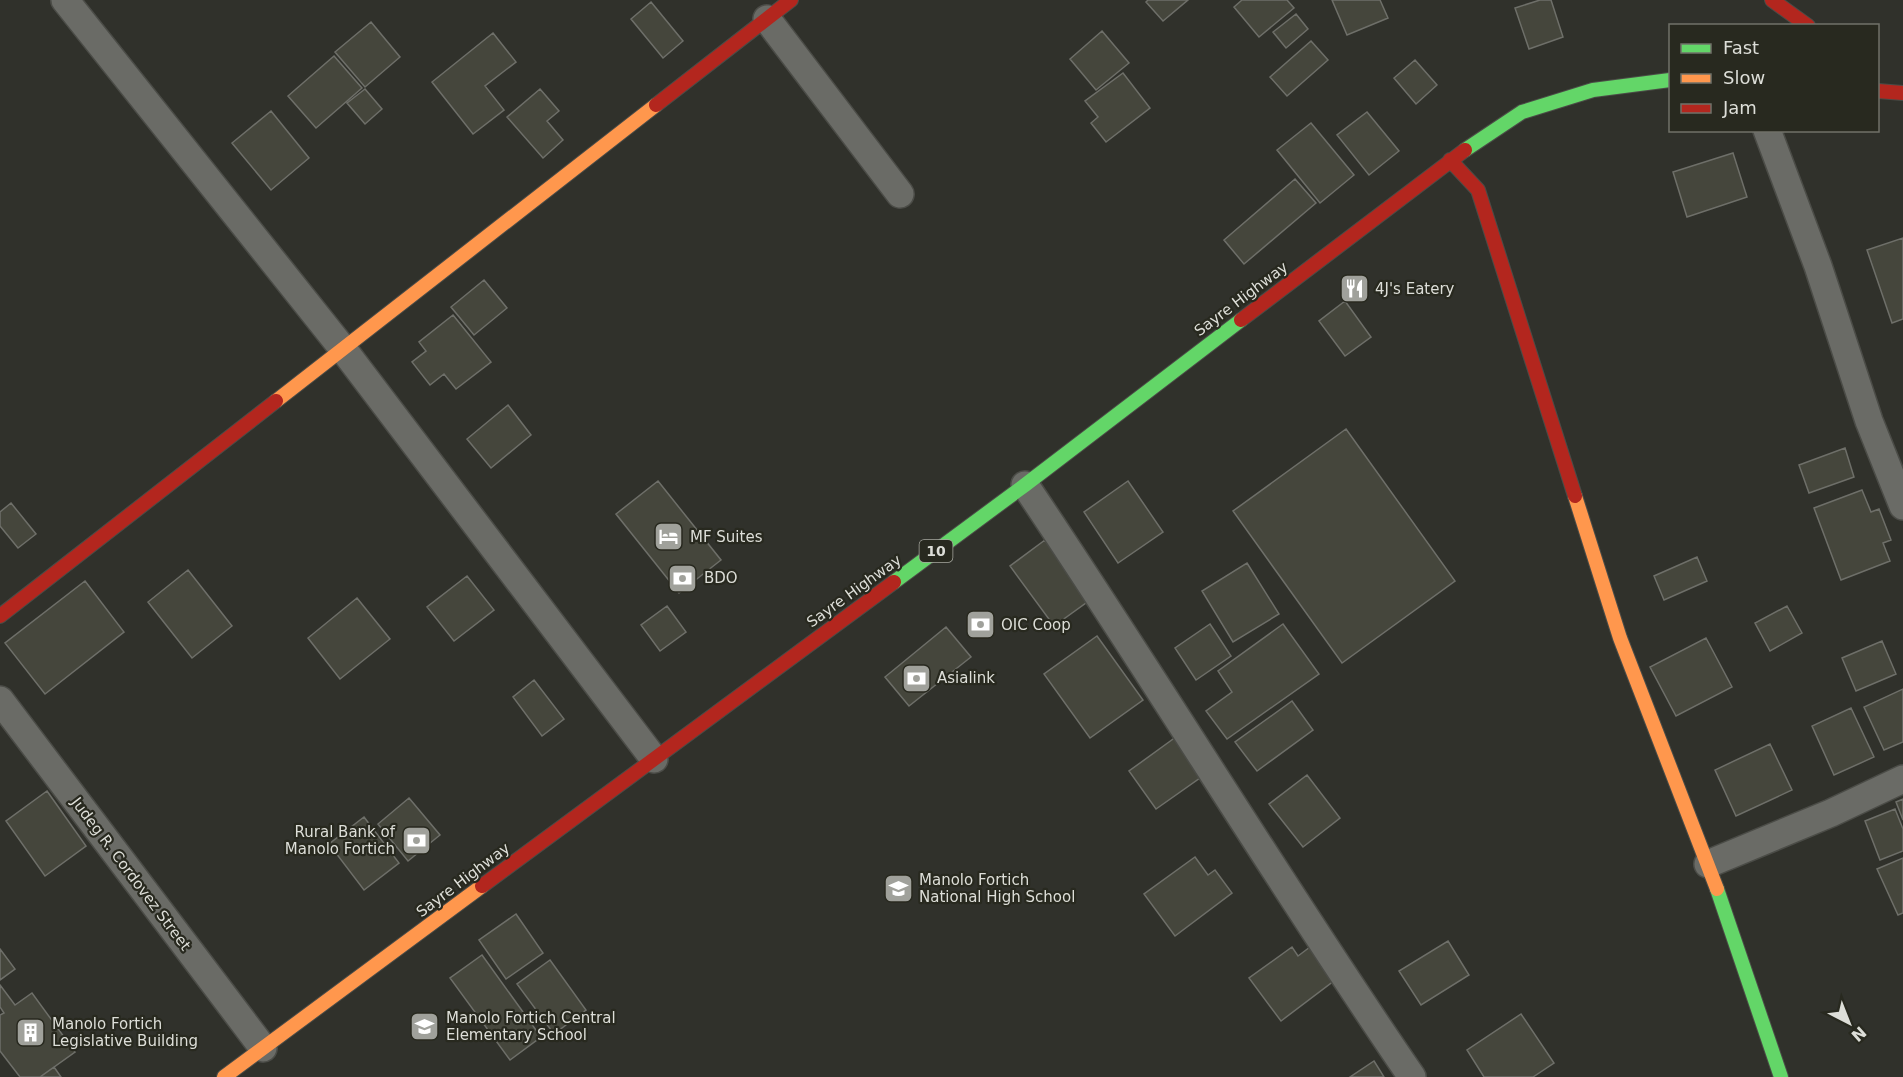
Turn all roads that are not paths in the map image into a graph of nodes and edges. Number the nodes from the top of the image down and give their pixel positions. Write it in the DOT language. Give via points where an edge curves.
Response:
graph roads {
  1 [pos="65,0"];
  2 [pos="791,0"];
  3 [pos="1772,0"];
  4 [pos="767,19"];
  5 [pos="1805,24"];
  6 [pos="1669,80"];
  7 [pos="1879,91"];
  8 [pos="1903,93"];
  9 [pos="1768,132"];
  10 [pos="1450,160"];
  11 [pos="900,194"];
  12 [pos="343,349"];
  13 [pos="1025,484"];
  14 [pos="1903,506"];
  15 [pos="0,616"];
  16 [pos="0,700"];
  17 [pos="654,759"];
  18 [pos="1903,779"];
  19 [pos="1708,864"];
  20 [pos="263,1048"];
  21 [pos="224,1077"];
  22 [pos="1412,1077"];
  23 [pos="1781,1077"];
  1 -- 12 [label="street"];
  2 -- 4 [label="main road"];
  3 -- 5 [label="main road"];
  4 -- 11 [label="street"];
  4 -- 12 [label="main road"];
  6 -- 10 [label="main road, Sayre Highway / 10" via="1593,90 1522,112"];
  7 -- 8 [label="main road"];
  9 -- 14 [label="street" via="1818,266 1869,421"];
  10 -- 13 [label="main road, Sayre Highway / 10"];
  10 -- 19 [label="main road" via="1478,190 1620,638"];
  12 -- 15 [label="main road"];
  12 -- 17 [label="street"];
  13 -- 17 [label="main road, Sayre Highway / 10"];
  13 -- 22 [label="street"];
  16 -- 20 [label="street, Judeg R. Cordovez Street"];
  17 -- 20 [label="main road, Sayre Highway / 10"];
  18 -- 19 [label="street"];
  19 -- 23 [label="main road"];
  20 -- 21 [label="main road, Sayre Highway / 10"];
}
